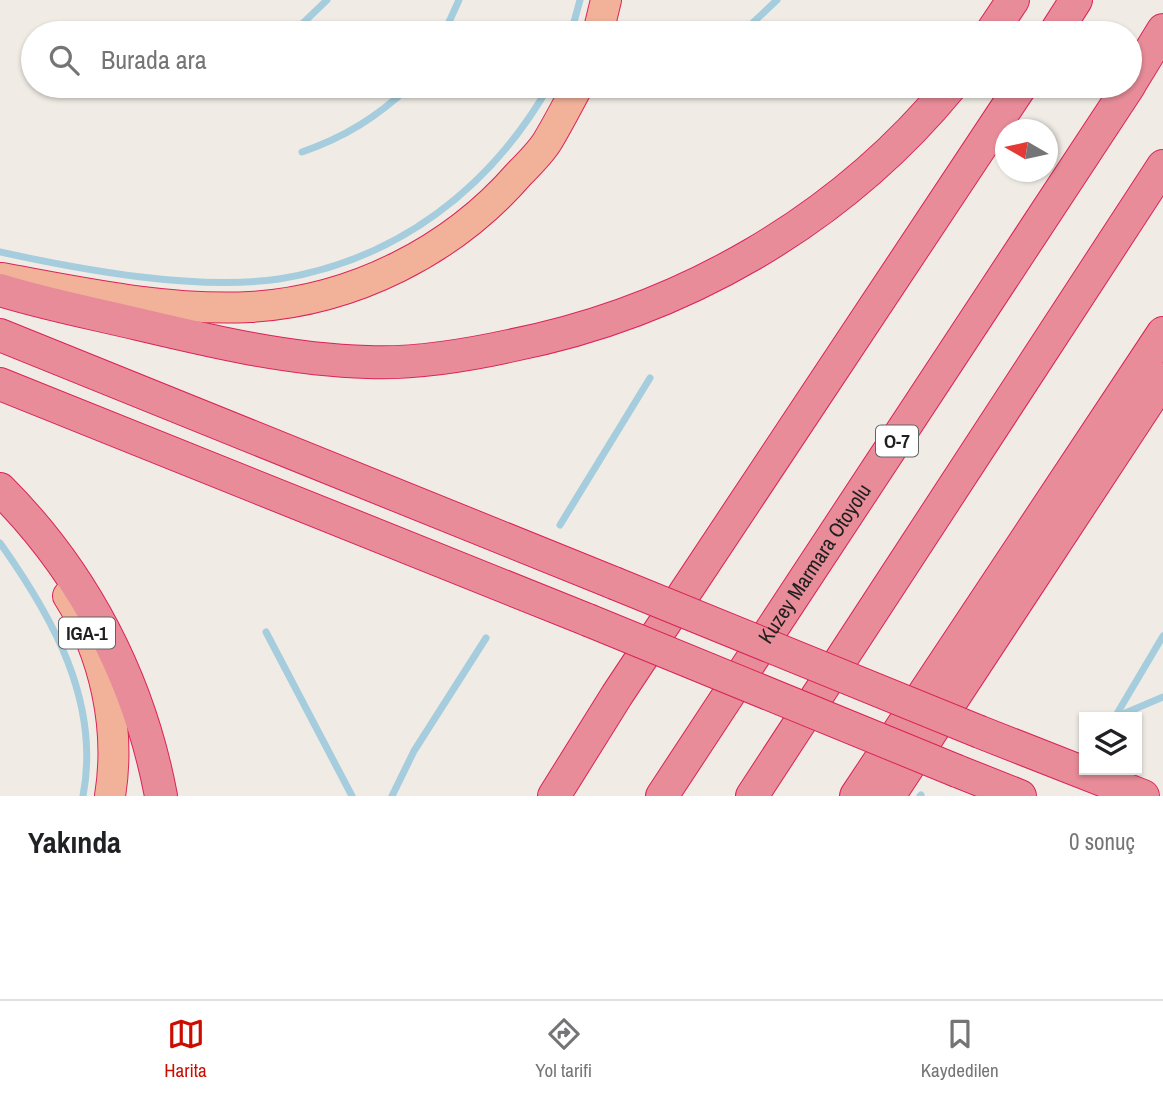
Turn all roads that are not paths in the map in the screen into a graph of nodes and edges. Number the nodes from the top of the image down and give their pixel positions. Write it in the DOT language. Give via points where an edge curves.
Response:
graph roads {
  1 [pos="606,0"];
  2 [pos="1013,0"];
  3 [pos="1076,0"];
  4 [pos="601,21"];
  5 [pos="999,21"];
  6 [pos="1063,21"];
  7 [pos="1163,30"];
  8 [pos="1142,64"];
  9 [pos="571,98"];
  10 [pos="941,98"];
  11 [pos="1013,98"];
  12 [pos="1120,98"];
  13 [pos="1163,166"];
  14 [pos="0,278"];
  15 [pos="0,290"];
  16 [pos="1163,333"];
  17 [pos="0,335"];
  18 [pos="1163,379"];
  19 [pos="0,384"];
  20 [pos="0,489"];
  21 [pos="110,796"];
  22 [pos="161,796"];
  23 [pos="554,796"];
  24 [pos="663,796"];
  25 [pos="752,796"];
  26 [pos="856,796"];
  27 [pos="889,796"];
  28 [pos="1020,796"];
  29 [pos="1143,796"];
  1 -- 4 [label="highway"];
  2 -- 5 [label="highway"];
  3 -- 6 [label="highway"];
  7 -- 8 [label="highway, Kuzey Marmara Otoyolu / O-7"];
  9 -- 14 [label="highway" via="546,144 503,193 457,232 407,263 357,285 298,301 251,307 190,306 110,298"];
  10 -- 15 [label="highway" via="859,181 775,243 692,287 602,323 459,357 369,362 274,354"];
  11 -- 23 [label="highway"];
  12 -- 24 [label="highway, Kuzey Marmara Otoyolu / O-7"];
  13 -- 25 [label="highway"];
  16 -- 26 [label="highway"];
  17 -- 29 [label="highway, bridge"];
  18 -- 27 [label="highway"];
  19 -- 28 [label="highway, bridge"];
  20 -- 21 [label="highway, IGA-1" via="73,604 105,680 113,748"];
  20 -- 22 [label="highway" via="38,527 74,576 107,634 136,704"];
}
